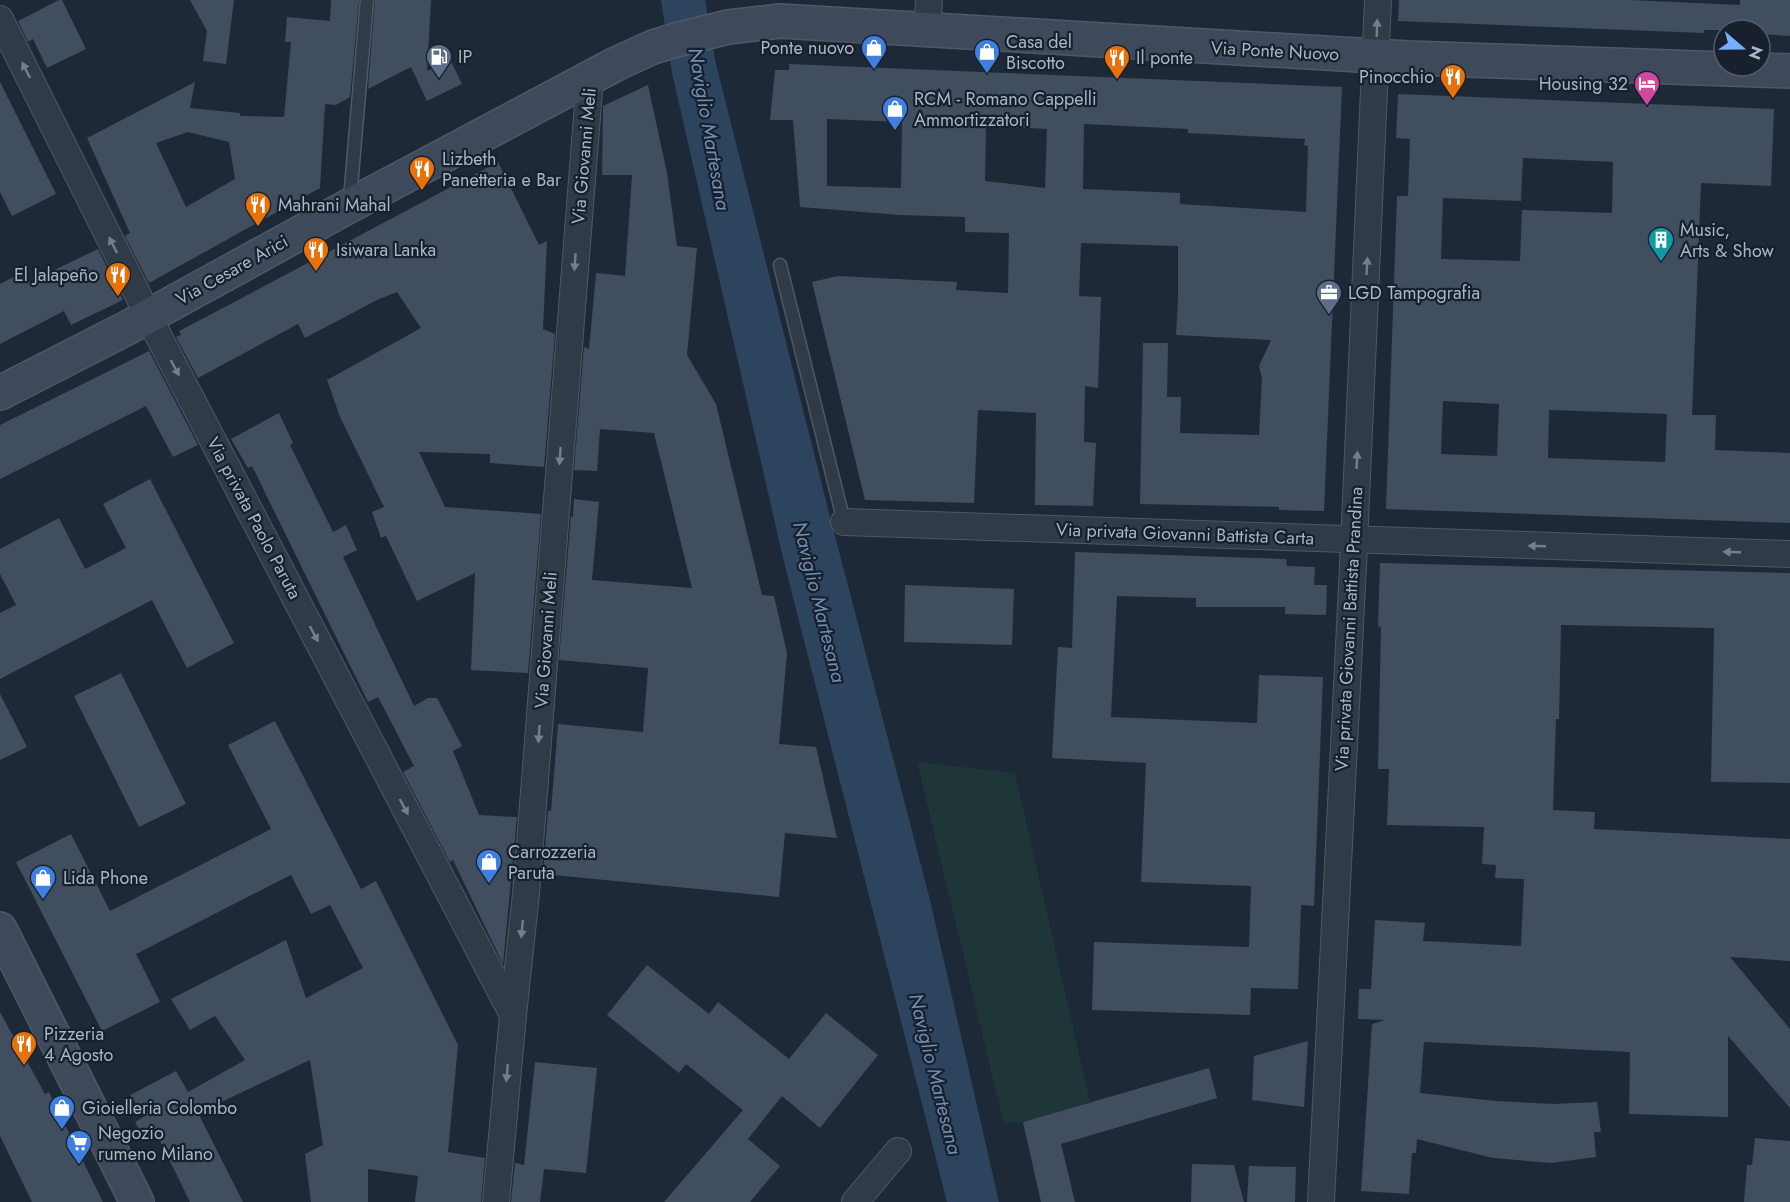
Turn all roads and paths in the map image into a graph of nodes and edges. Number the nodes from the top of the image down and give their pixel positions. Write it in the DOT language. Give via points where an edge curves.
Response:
graph roads {
  1 [pos="367,0"];
  2 [pos="1378,0"];
  3 [pos="928,14"];
  4 [pos="0,19"];
  5 [pos="1376,56"];
  6 [pos="603,71"];
  7 [pos="1790,71"];
  8 [pos="349,206"];
  9 [pos="780,266"];
  10 [pos="149,316"];
  11 [pos="0,393"];
  12 [pos="844,522"];
  13 [pos="1354,540"];
  14 [pos="1790,554"];
  15 [pos="0,929"];
  16 [pos="513,1015"];
  17 [pos="898,1151"];
  18 [pos="137,1202"];
  19 [pos="496,1202"];
  20 [pos="855,1202"];
  21 [pos="1320,1202"];
  1 -- 8 [label="lane"];
  5 -- 2 [label="street, Via privata Giovanni Battista Prandina, one-way"];
  3 -- 5 [label="street, Via Ponte Nuovo" via="1231,49"];
  3 -- 6 [label="street, Via Ponte Nuovo" via="728,27 653,47"];
  10 -- 4 [label="street, Via privata Paolo Paruta, one-way"];
  5 -- 7 [label="street, Via Ponte Nuovo"];
  13 -- 5 [label="street, Via privata Giovanni Battista Prandina, one-way"];
  6 -- 8 [label="street, Via Cesare Arici"];
  6 -- 16 [label="street, Via Giovanni Meli, one-way"];
  8 -- 10 [label="street, Via Cesare Arici"];
  9 -- 12 [label="lane, Via privata Giovanni Battista Carta"];
  10 -- 11 [label="street, Via Cesare Arici"];
  10 -- 16 [label="street, Via privata Paolo Paruta, one-way"];
  12 -- 13 [label="street, Via privata Giovanni Battista Carta"];
  14 -- 13 [label="street, Via privata Giovanni Battista Carta, one-way"];
  13 -- 21 [label="street, Via privata Giovanni Battista Prandina"];
  15 -- 18 [label="street"];
  16 -- 19 [label="street, Via Giovanni Meli, one-way"];
  17 -- 20 [label="street"];
}
